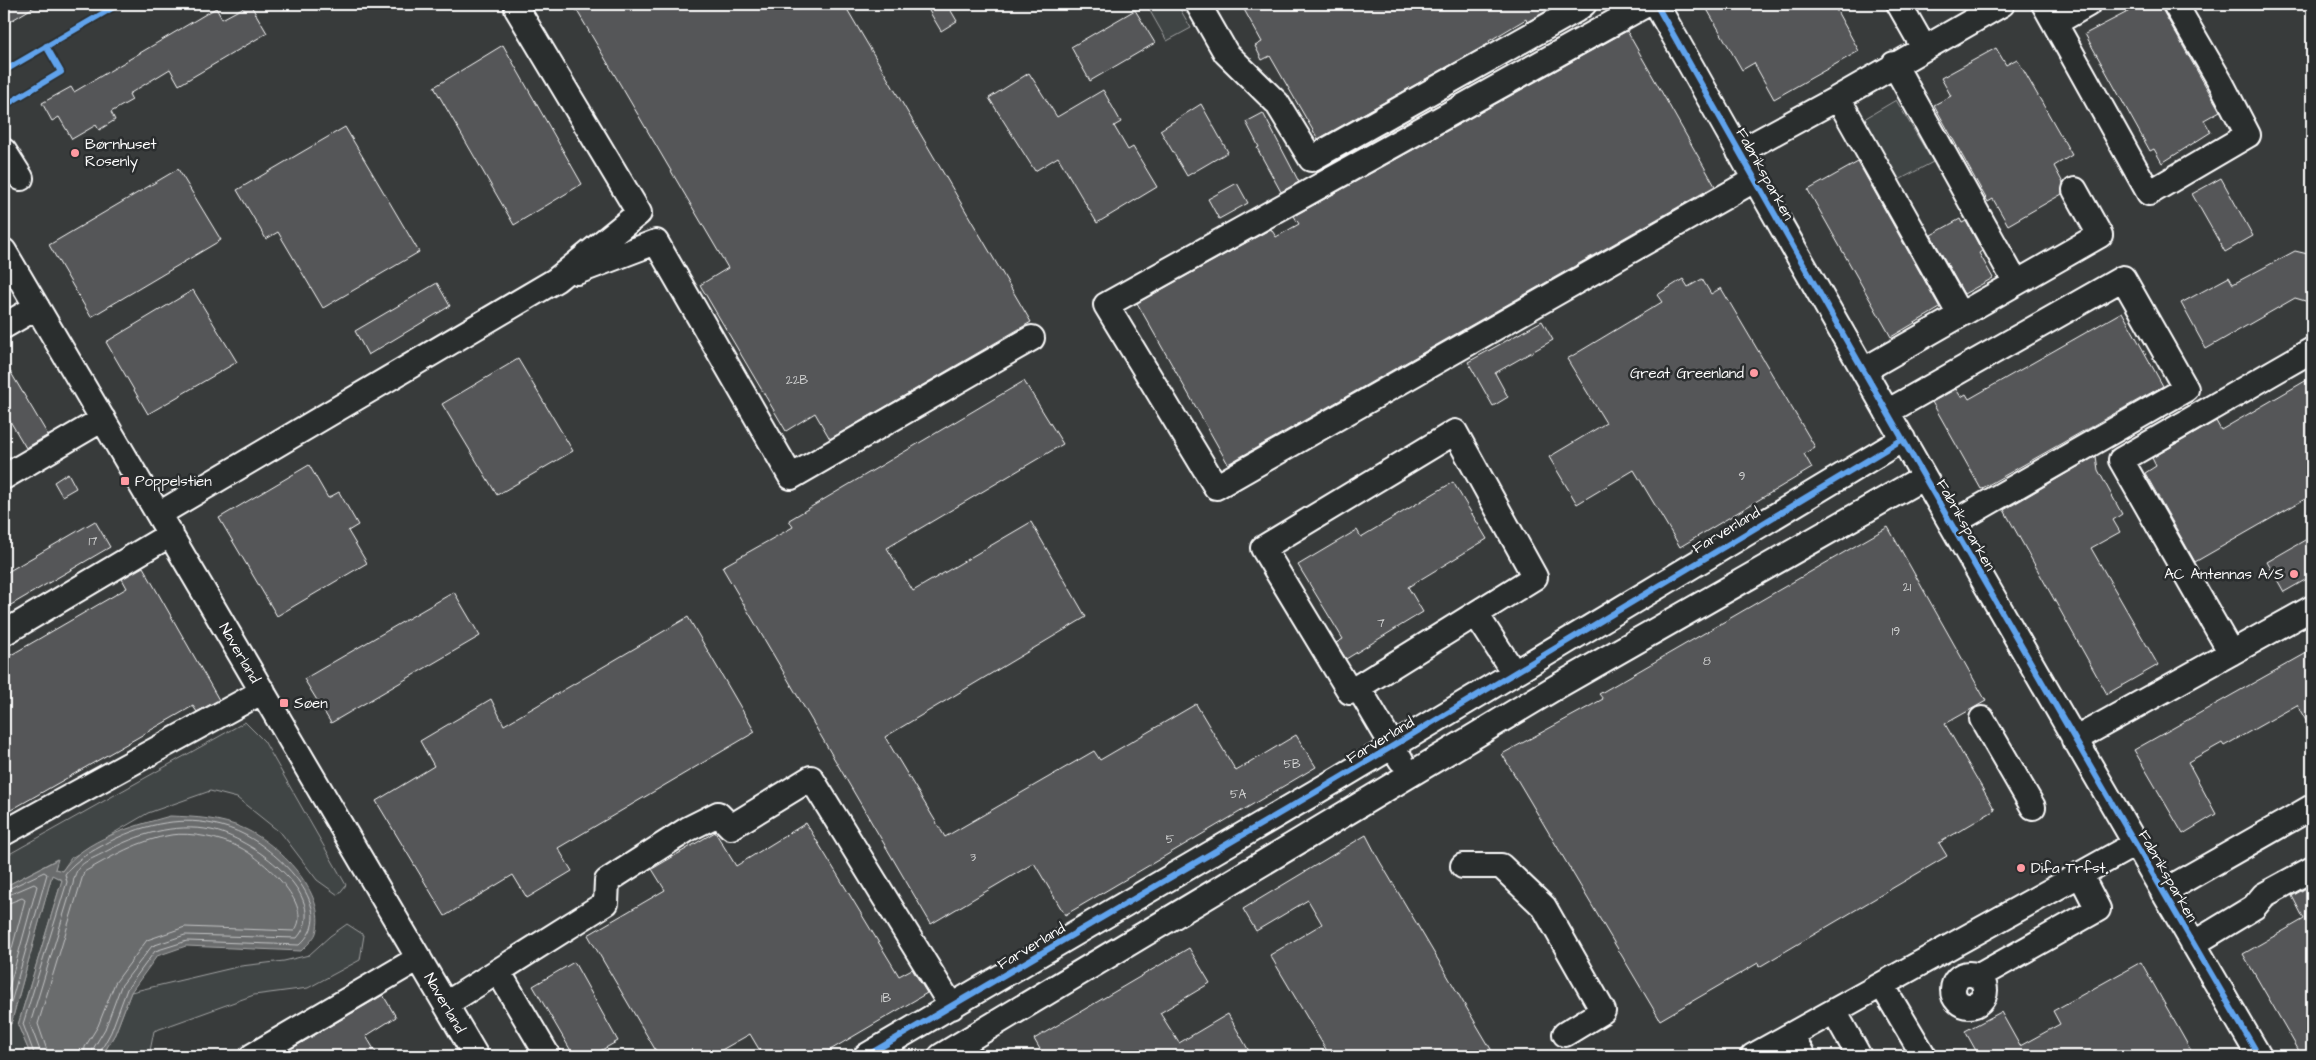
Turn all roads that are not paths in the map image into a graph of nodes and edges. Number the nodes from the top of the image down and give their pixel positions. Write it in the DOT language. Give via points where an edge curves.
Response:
graph roads {
  1 [pos="1198,4"];
  2 [pos="1584,4"];
  3 [pos="1647,4"];
  4 [pos="1656,4"];
  5 [pos="1899,4"];
  6 [pos="2002,4"];
  7 [pos="2088,4"];
  8 [pos="2175,4"];
  9 [pos="517,9"];
  10 [pos="1978,10"];
  11 [pos="2049,13"];
  12 [pos="1924,48"];
  13 [pos="1894,64"];
  14 [pos="1838,98"];
  15 [pos="4,151"];
  16 [pos="1739,152"];
  17 [pos="21,178"];
  18 [pos="1754,180"];
  19 [pos="2075,190"];
  20 [pos="4,251"];
  21 [pos="556,280"];
  22 [pos="2016,283"];
  23 [pos="37,307"];
  24 [pos="1960,315"];
  25 [pos="4,326"];
  26 [pos="1032,338"];
  27 [pos="2312,350"];
  28 [pos="1864,370"];
  29 [pos="1888,412"];
  30 [pos="103,419"];
  31 [pos="1902,439"];
  32 [pos="4,477"];
  33 [pos="1924,477"];
  34 [pos="165,524"];
  35 [pos="1951,524"];
  36 [pos="1650,591"];
  37 [pos="2312,608"];
  38 [pos="1476,614"];
  39 [pos="1668,623"];
  40 [pos="4,633"];
  41 [pos="2231,653"];
  42 [pos="1514,673"];
  43 [pos="1358,687"];
  44 [pos="262,691"];
  45 [pos="1982,719"];
  46 [pos="2074,740"];
  47 [pos="1393,746"];
  48 [pos="1410,775"];
  49 [pos="1338,779"];
  50 [pos="2033,807"];
  51 [pos="2312,807"];
  52 [pos="1355,808"];
  53 [pos="4,833"];
  54 [pos="2135,844"];
  55 [pos="1199,862"];
  56 [pos="1463,866"];
  57 [pos="2312,869"];
  58 [pos="2080,874"];
  59 [pos="1215,892"];
  60 [pos="2163,892"];
  61 [pos="1966,938"];
  62 [pos="2193,944"];
  63 [pos="419,958"];
  64 [pos="498,971"];
  65 [pos="1882,985"];
  66 [pos="987,987"];
  67 [pos="446,1004"];
  68 [pos="952,1007"];
  69 [pos="1834,1011"];
  70 [pos="1006,1018"];
  71 [pos="1565,1034"];
  72 [pos="1791,1035"];
  73 [pos="252,1056"];
  74 [pos="476,1056"];
  75 [pos="548,1056"];
  76 [pos="866,1056"];
  77 [pos="941,1056"];
  78 [pos="1753,1056"];
  79 [pos="1803,1056"];
  80 [pos="1859,1056"];
  81 [pos="1924,1056"];
  82 [pos="2259,1056"];
  1 -- 2 [label="street" via="1226,52 1277,103 1311,159"];
  3 -- 18 [label="street" via="1106,305 1216,487"];
  4 -- 16 [label="street, Fabriksparken"];
  5 -- 12 [label="street"];
  6 -- 10 [label="street, Fabriksparken"];
  7 -- 11 [label="street"];
  8 -- 11 [label="street" via="2248,135 2148,194"];
  9 -- 21 [label="street" via="639,213"];
  10 -- 12 [label="street, Fabriksparken"];
  12 -- 13 [label="street, Fabriksparken"];
  13 -- 14 [label="street, Fabriksparken"];
  13 -- 22 [label="street"];
  14 -- 16 [label="street, Fabriksparken"];
  14 -- 24 [label="street"];
  15 -- 17 [label="street"];
  16 -- 18 [label="street, Fabriksparken"];
  18 -- 28 [label="street, Fabriksparken"];
  19 -- 22 [label="street" via="2100,234"];
  20 -- 23 [label="street, Naverland"];
  21 -- 26 [label="street" via="656,242 791,477"];
  21 -- 34 [label="street"];
  22 -- 24 [label="street"];
  23 -- 25 [label="street"];
  23 -- 30 [label="street, Naverland"];
  24 -- 28 [label="street"];
  27 -- 41 [label="street" via="2121,460"];
  28 -- 29 [label="street, Fabriksparken"];
  29 -- 31 [label="street, Fabriksparken"];
  29 -- 35 [label="street" via="2124,278 2186,390"];
  30 -- 32 [label="street"];
  30 -- 34 [label="street, Naverland"];
  31 -- 33 [label="street, Fabriksparken"];
  31 -- 36 [label="street, Farverland"];
  33 -- 35 [label="street, Fabriksparken"];
  33 -- 39 [label="street"];
  34 -- 40 [label="street"];
  34 -- 44 [label="street, Naverland"];
  35 -- 46 [label="street, Fabriksparken"];
  36 -- 39 [label="street"];
  36 -- 42 [label="street, Farverland"];
  37 -- 41 [label="street"];
  38 -- 42 [label="street"];
  38 -- 43 [label="street"];
  38 -- 43 [label="street" via="1535,577 1455,432 1263,548 1350,692"];
  39 -- 48 [label="street"];
  41 -- 46 [label="street"];
  42 -- 47 [label="street, Farverland"];
  43 -- 47 [label="street"];
  44 -- 53 [label="street"];
  44 -- 63 [label="street, Naverland"];
  45 -- 50 [label="street"];
  46 -- 54 [label="street, Fabriksparken"];
  47 -- 48 [label="street"];
  47 -- 49 [label="street, Farverland"];
  48 -- 52 [label="street"];
  49 -- 52 [label="street"];
  49 -- 55 [label="street, Farverland"];
  51 -- 60 [label="street"];
  52 -- 59 [label="street"];
  54 -- 58 [label="street"];
  54 -- 60 [label="street, Fabriksparken"];
  55 -- 59 [label="street"];
  55 -- 66 [label="street, Farverland"];
  56 -- 71 [label="street" via="1501,866 1544,907 1603,1010"];
  57 -- 62 [label="street" via="2264,894 2254,907"];
  58 -- 61 [label="street"];
  58 -- 61 [label="street" via="2098,909 1975,975"];
  59 -- 70 [label="street"];
  60 -- 62 [label="street, Fabriksparken"];
  61 -- 65 [label="street"];
  62 -- 82 [label="street, Fabriksparken"];
  63 -- 67 [label="street, Naverland"];
  63 -- 73 [label="street"];
  64 -- 67 [label="street"];
  64 -- 68 [label="street" via="606,903 607,882 688,829 718,814 731,827 811,778"];
  64 -- 75 [label="street"];
  65 -- 69 [label="street"];
  65 -- 81 [label="street"];
  66 -- 68 [label="street, Farverland"];
  66 -- 70 [label="street"];
  67 -- 74 [label="street, Naverland"];
  68 -- 76 [label="street, Farverland"];
  69 -- 72 [label="street"];
  69 -- 80 [label="street"];
  70 -- 77 [label="street"];
  72 -- 78 [label="street"];
  72 -- 79 [label="street"];
}
